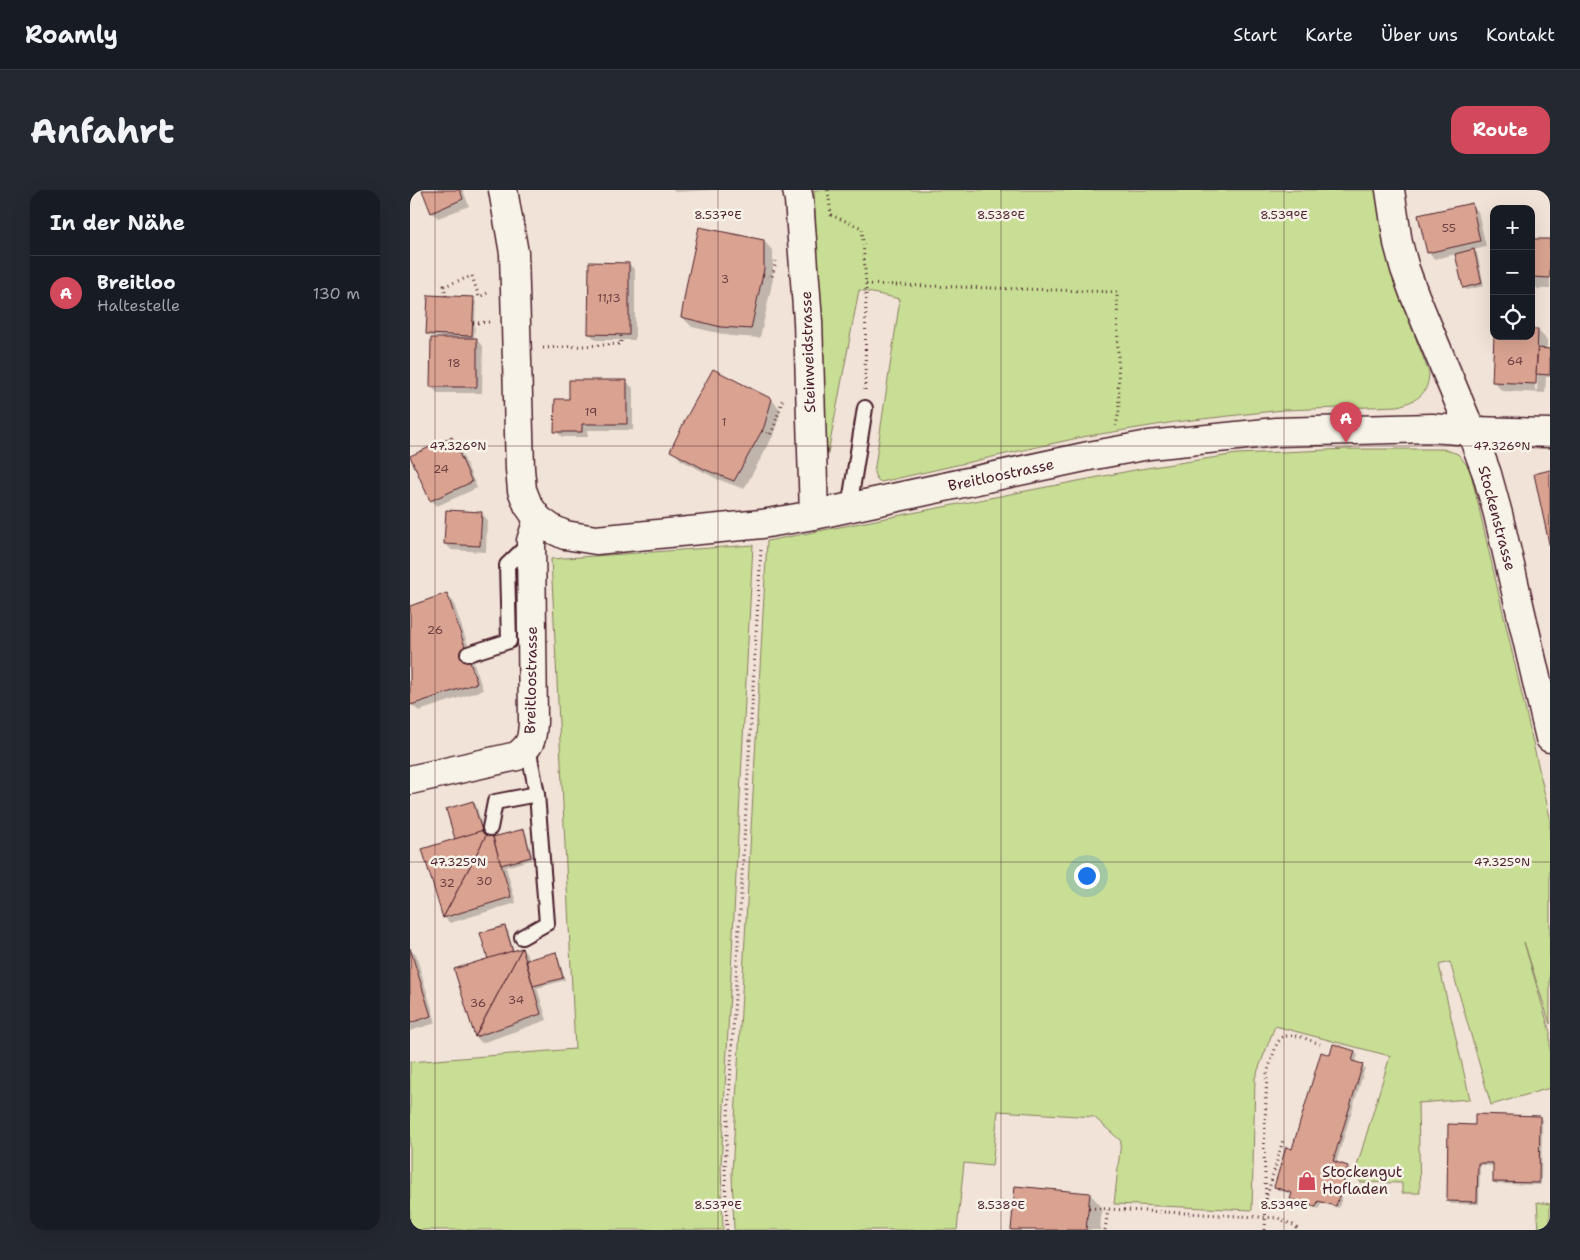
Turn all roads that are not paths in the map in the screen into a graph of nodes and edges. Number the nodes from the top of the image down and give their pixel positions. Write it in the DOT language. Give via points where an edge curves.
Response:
graph roads {
  1 [pos="503,190"];
  2 [pos="797,190"];
  3 [pos="1390,190"];
  4 [pos="865,408"];
  5 [pos="1471,431"];
  6 [pos="1550,433"];
  7 [pos="849,508"];
  8 [pos="814,515"];
  9 [pos="534,530"];
  10 [pos="468,654"];
  11 [pos="1550,738"];
  12 [pos="528,747"];
  13 [pos="421,778"];
  14 [pos="537,794"];
  15 [pos="410,795"];
  16 [pos="490,828"];
  17 [pos="522,937"];
  1 -- 9 [label="street, Breitloostrasse" via="514,253 520,469 522,490"];
  2 -- 8 [label="street, Steinweidstrasse" via="808,321"];
  3 -- 5 [label="street, Stockenstrasse" via="1405,269"];
  4 -- 7 [label="lane"];
  5 -- 6 [label="street, Breitloostrasse"];
  5 -- 7 [label="street, Breitloostrasse" via="1432,428 1276,432 1149,445"];
  5 -- 11 [label="street, Stockenstrasse" via="1498,514"];
  7 -- 8 [label="street, Breitloostrasse"];
  8 -- 9 [label="street, Breitloostrasse" via="762,524 596,540 565,535 552,529"];
  9 -- 10 [label="lane" via="507,565 508,641"];
  9 -- 12 [label="street, Breitloostrasse" via="533,734"];
  12 -- 13 [label="street, Breitloostrasse" via="517,756"];
  12 -- 14 [label="lane"];
  13 -- 15 [label="lane"];
  14 -- 16 [label="lane" via="495,802"];
  14 -- 17 [label="lane" via="547,923"];
}
